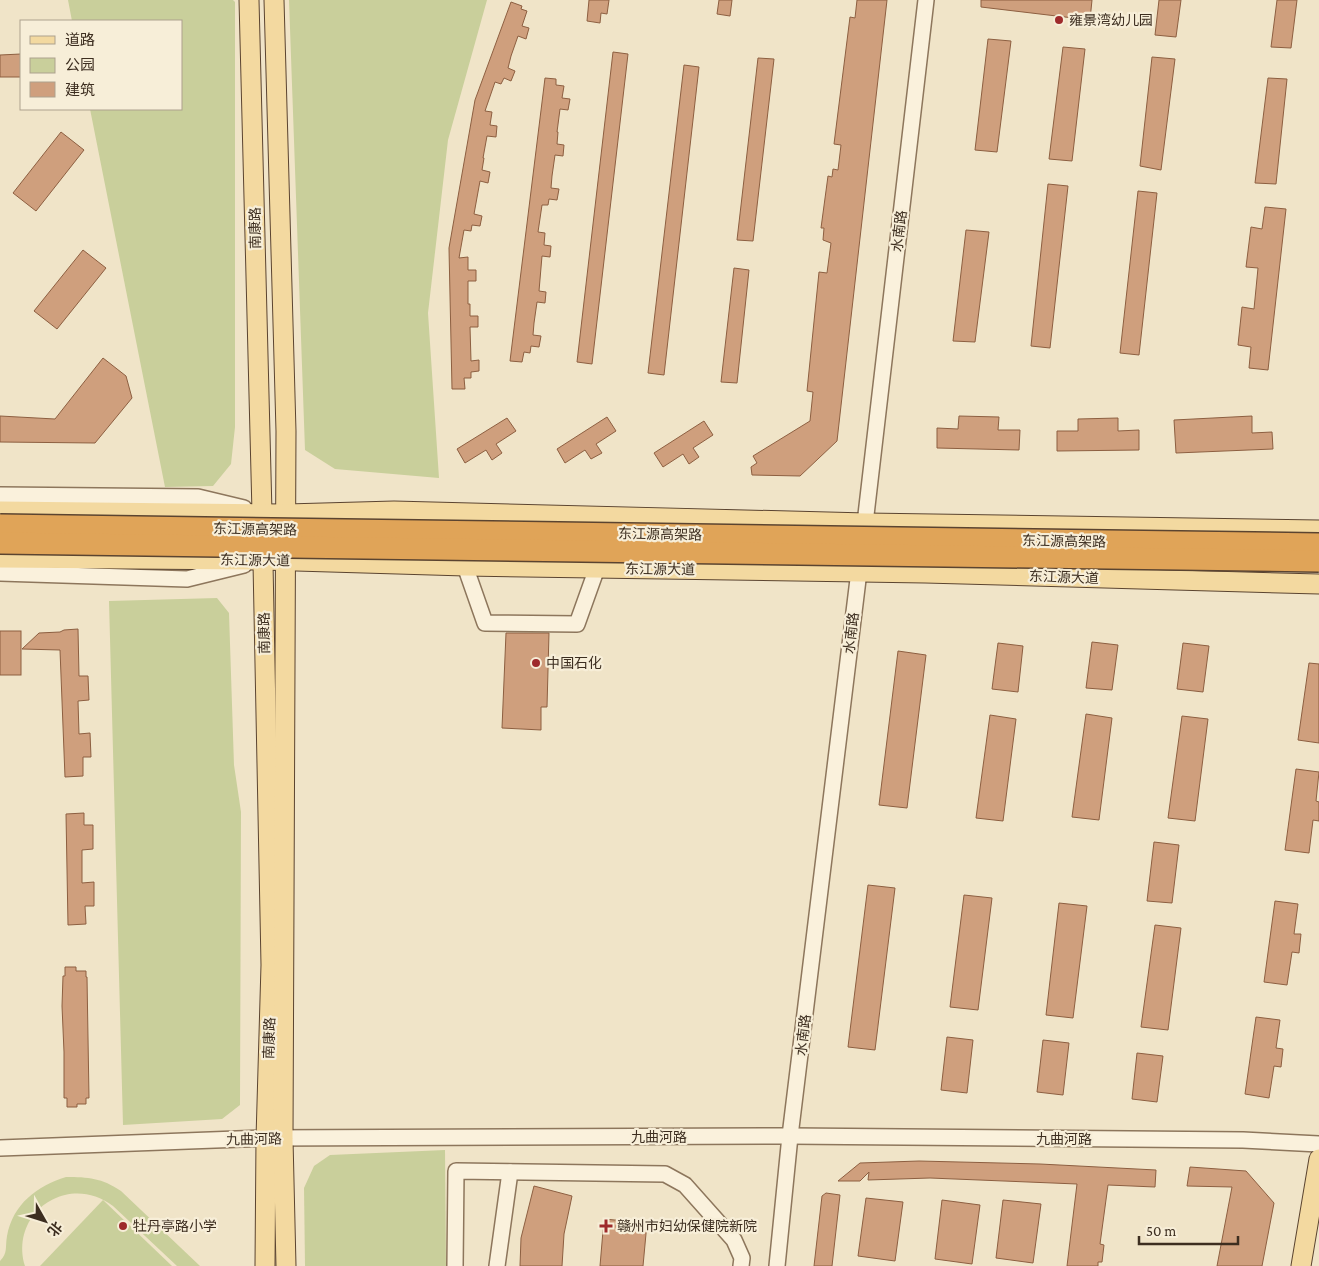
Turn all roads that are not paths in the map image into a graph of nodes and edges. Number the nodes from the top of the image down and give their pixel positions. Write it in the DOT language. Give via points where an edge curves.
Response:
graph roads {
  1 [pos="249,0"];
  2 [pos="274,0"];
  3 [pos="926,0"];
  4 [pos="0,495"];
  5 [pos="0,511"];
  6 [pos="262,513"];
  7 [pos="287,514"];
  8 [pos="866,522"];
  9 [pos="0,525"];
  10 [pos="1319,530"];
  11 [pos="0,543"];
  12 [pos="1319,544"];
  13 [pos="0,558"];
  14 [pos="262,560"];
  15 [pos="287,561"];
  16 [pos="1319,561"];
  17 [pos="465,566"];
  18 [pos="597,568"];
  19 [pos="859,572"];
  20 [pos="0,573"];
  21 [pos="1319,584"];
  22 [pos="790,1136"];
  23 [pos="274,1138"];
  24 [pos="1319,1144"];
  25 [pos="0,1148"];
  26 [pos="1319,1159"];
  27 [pos="510,1172"];
  28 [pos="265,1266"];
  29 [pos="286,1266"];
  30 [pos="455,1266"];
  31 [pos="497,1266"];
  32 [pos="741,1266"];
  33 [pos="777,1266"];
  34 [pos="1300,1266"];
  1 -- 6 [label="main road, 南康路"];
  2 -- 7 [label="main road, 南康路"];
  3 -- 8 [label="street, 水南路"];
  4 -- 6 [label="street" via="198,497"];
  5 -- 6 [label="main road"];
  6 -- 7 [label="main road"];
  6 -- 14 [label="main road, 南康路"];
  7 -- 8 [label="main road" via="394,511"];
  7 -- 15 [label="main road, 南康路"];
  8 -- 10 [label="main road"];
  8 -- 19 [label="street, 水南路"];
  9 -- 12 [label="highway, 东江源高架路, bridge"];
  11 -- 16 [label="highway, 东江源高架路, bridge"];
  13 -- 14 [label="main road, 东江源大道"];
  14 -- 15 [label="main road, 东江源大道"];
  14 -- 20 [label="street" via="187,579"];
  14 -- 23 [label="main road, 南康路"];
  15 -- 17 [label="main road, 东江源大道"];
  15 -- 23 [label="main road, 南康路"];
  17 -- 18 [label="main road, 东江源大道"];
  17 -- 18 [label="street" via="485,623 577,624"];
  18 -- 19 [label="main road, 东江源大道"];
  19 -- 21 [label="main road, 东江源大道"];
  19 -- 22 [label="street, 水南路"];
  22 -- 23 [label="street, 九曲河路"];
  22 -- 24 [label="street, 九曲河路" via="1244,1140"];
  22 -- 33 [label="street, 水南路"];
  23 -- 25 [label="street, 九曲河路"];
  23 -- 28 [label="main road, 南康路"];
  23 -- 29 [label="main road, 南康路"];
  26 -- 34 [label="main road"];
  27 -- 30 [label="street" via="456,1171"];
  27 -- 31 [label="street"];
  27 -- 32 [label="street" via="666,1174 685,1185 734,1240 742,1258"];
}
